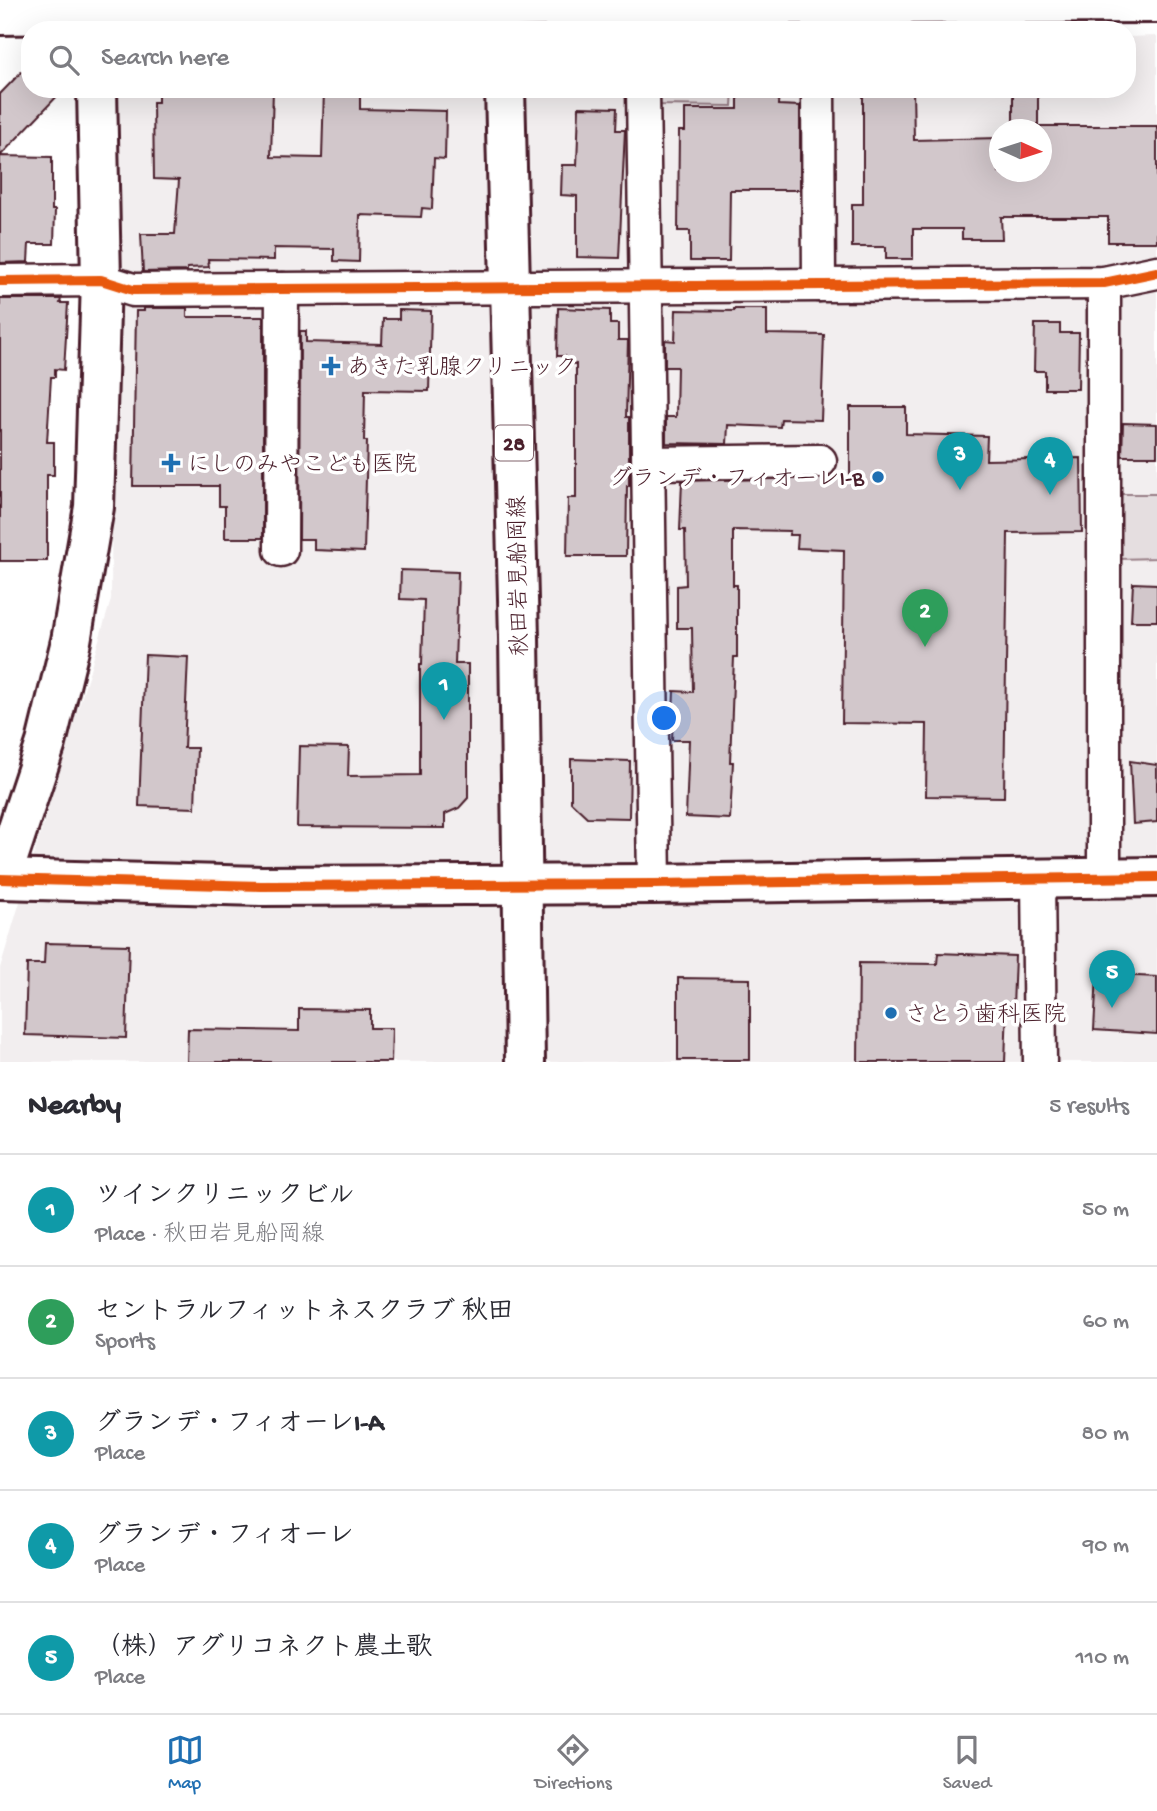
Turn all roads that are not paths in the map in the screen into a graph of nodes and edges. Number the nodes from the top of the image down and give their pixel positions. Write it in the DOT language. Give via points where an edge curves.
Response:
graph roads {
  1 [pos="1157,3"];
  2 [pos="642,11"];
  3 [pos="818,11"];
  4 [pos="504,13"];
  5 [pos="96,14"];
  6 [pos="0,15"];
  7 [pos="97,98"];
  8 [pos="505,98"];
  9 [pos="643,98"];
  10 [pos="818,98"];
  11 [pos="1157,272"];
  12 [pos="101,280"];
  13 [pos="0,281"];
  14 [pos="1104,283"];
  15 [pos="819,285"];
  16 [pos="647,286"];
  17 [pos="510,287"];
  18 [pos="282,289"];
  19 [pos="820,461"];
  20 [pos="649,463"];
  21 [pos="281,550"];
  22 [pos="1104,877"];
  23 [pos="1157,877"];
  24 [pos="1038,878"];
  25 [pos="0,881"];
  26 [pos="522,883"];
  27 [pos="654,884"];
  28 [pos="525,1062"];
  29 [pos="1040,1062"];
  1 -- 3 [label="main road"];
  2 -- 3 [label="main road"];
  2 -- 4 [label="main road"];
  4 -- 5 [label="main road"];
  5 -- 6 [label="main road"];
  7 -- 12 [label="main road"];
  8 -- 17 [label="main road, 秋田岩見船岡線 / 28"];
  9 -- 16 [label="street"];
  10 -- 15 [label="street"];
  11 -- 14 [label="street"];
  12 -- 13 [label="street"];
  12 -- 18 [label="street" via="133,290"];
  12 -- 25 [label="main road" via="94,507 71,641 46,743"];
  14 -- 15 [label="street"];
  14 -- 22 [label="street"];
  15 -- 16 [label="street"];
  16 -- 17 [label="street"];
  16 -- 20 [label="street"];
  17 -- 18 [label="street"];
  17 -- 26 [label="main road, 秋田岩見船岡線 / 28"];
  18 -- 21 [label="street"];
  19 -- 20 [label="street"];
  20 -- 27 [label="street"];
  22 -- 23 [label="main road"];
  22 -- 24 [label="main road"];
  24 -- 27 [label="main road"];
  24 -- 29 [label="street"];
  25 -- 26 [label="main road" via="261,886"];
  26 -- 27 [label="main road"];
  26 -- 28 [label="main road, 秋田岩見船岡線 / 28"];
}
